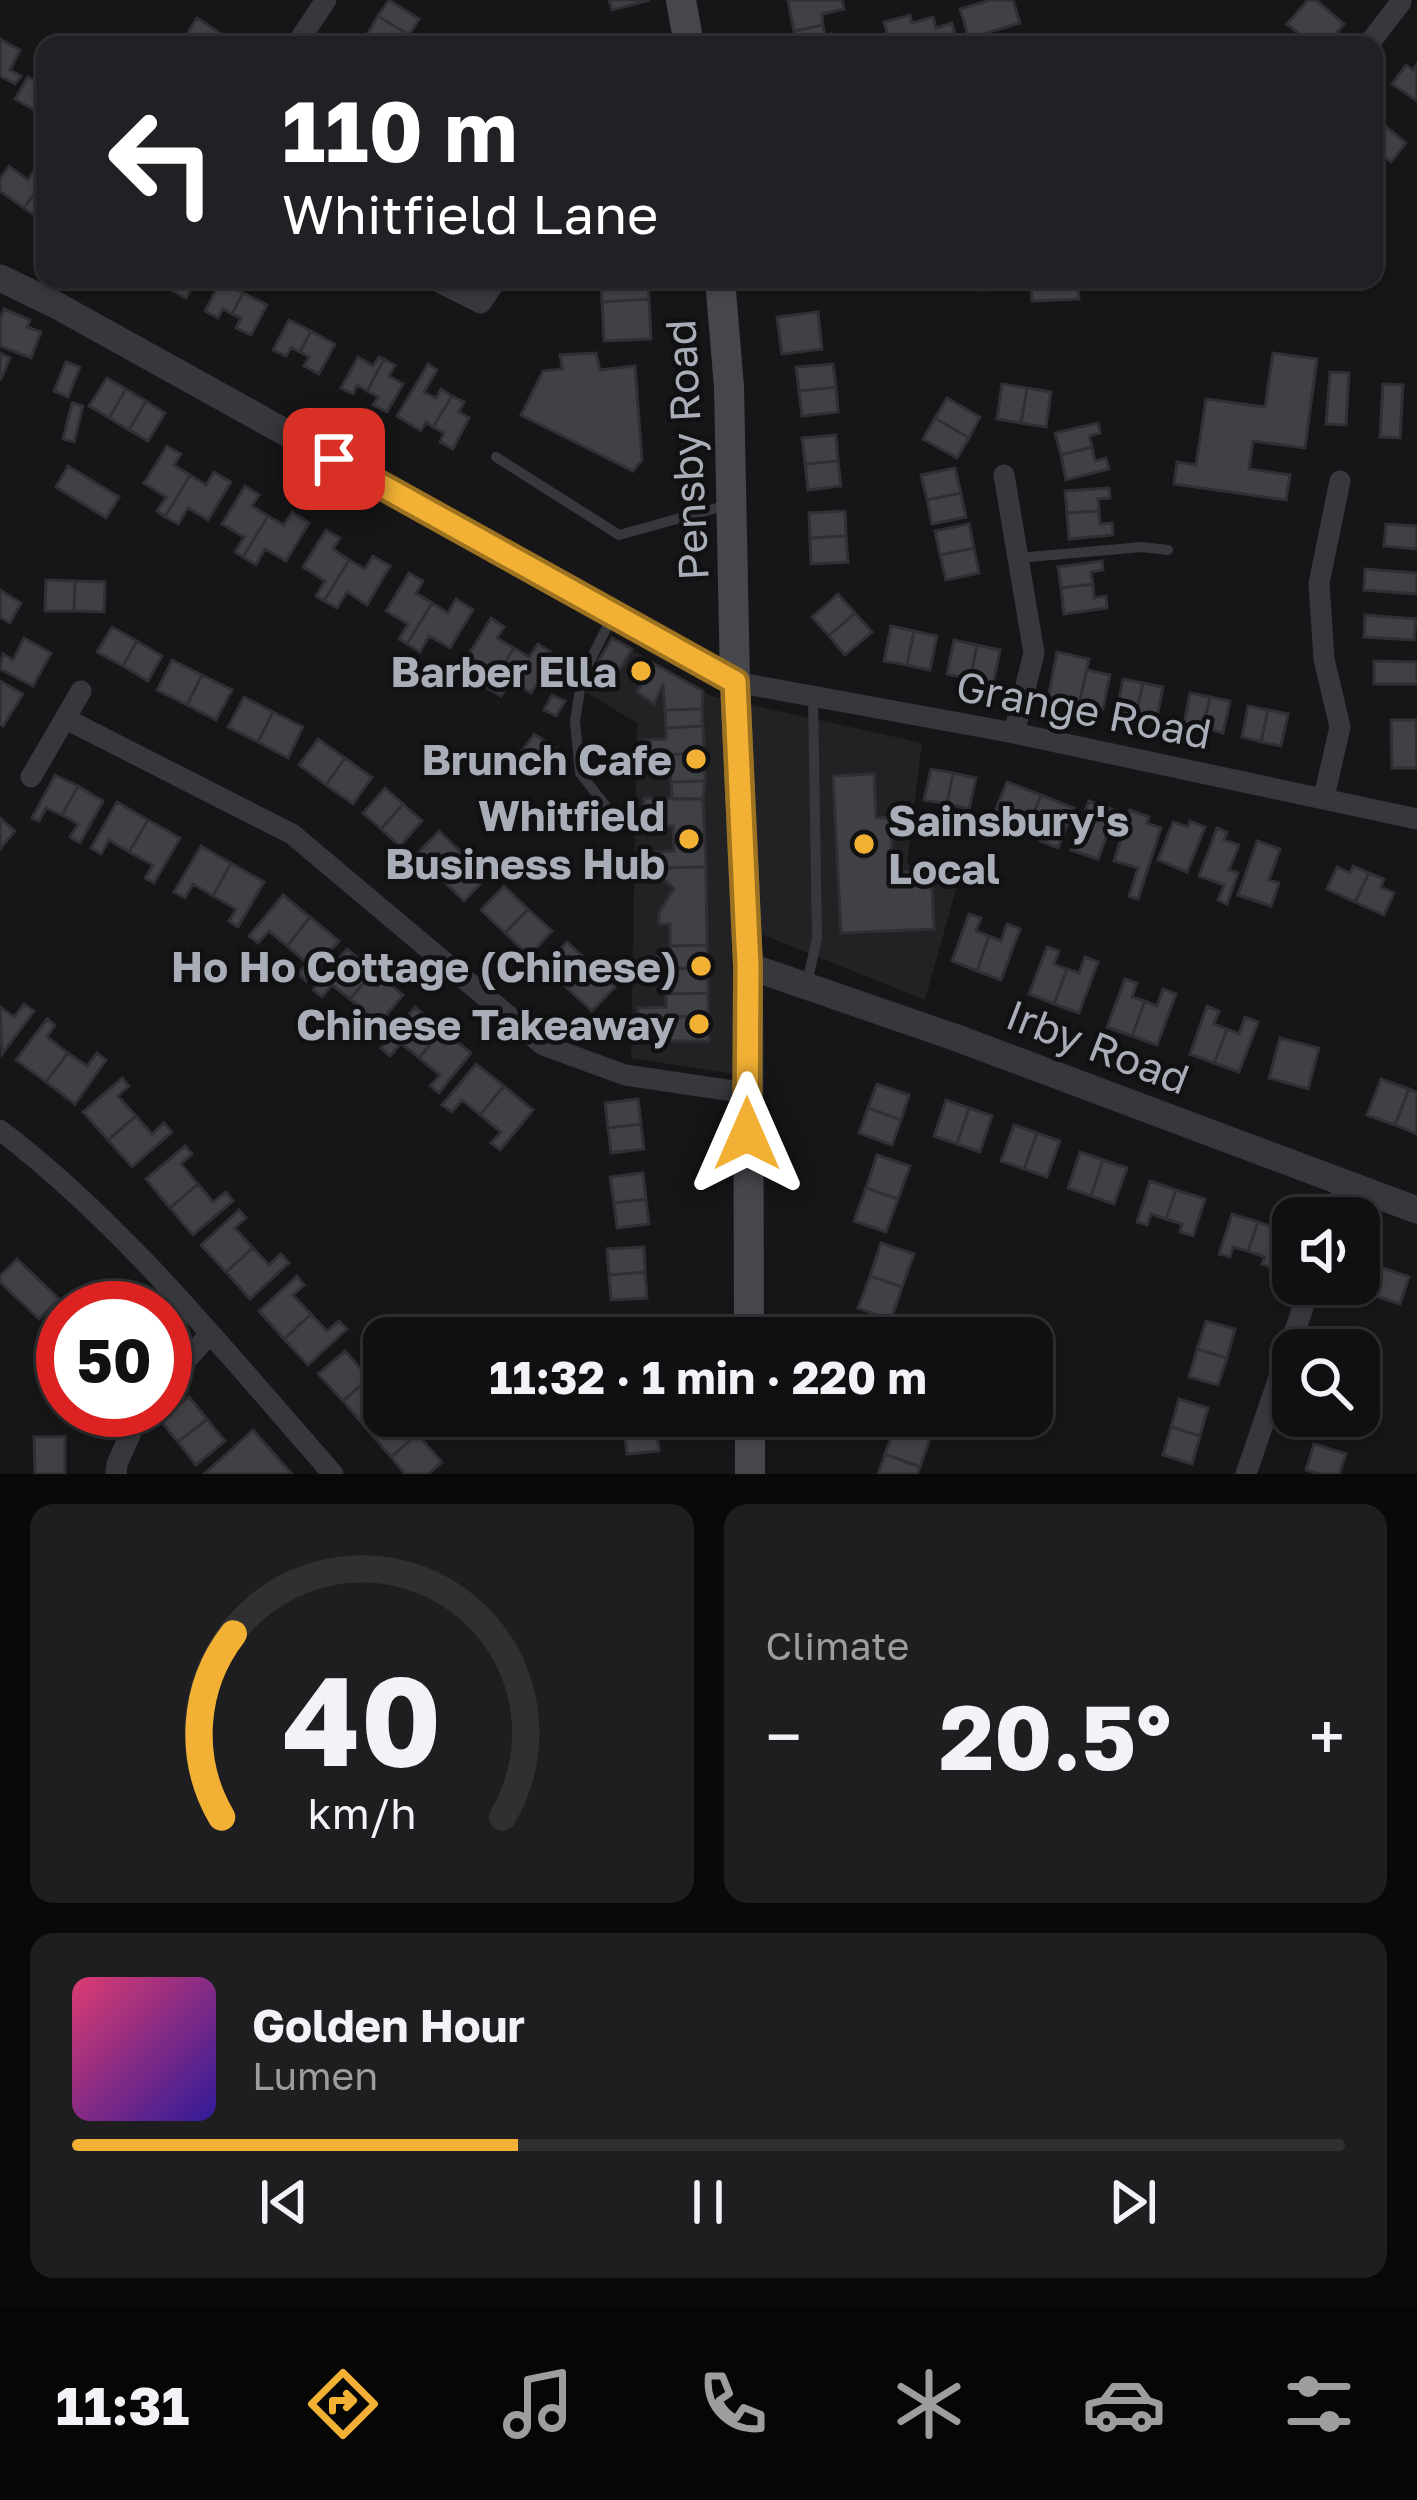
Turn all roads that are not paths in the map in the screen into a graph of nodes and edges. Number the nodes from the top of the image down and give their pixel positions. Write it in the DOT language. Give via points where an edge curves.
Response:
graph roads {
  1 [pos="326,0"];
  2 [pos="681,0"];
  3 [pos="1405,5"];
  4 [pos="302,36"];
  5 [pos="687,36"];
  6 [pos="1376,36"];
  7 [pos="0,278"];
  8 [pos="450,288"];
  9 [pos="491,288"];
  10 [pos="721,288"];
  11 [pos="496,457"];
  12 [pos="1004,475"];
  13 [pos="1340,481"];
  14 [pos="734,503"];
  15 [pos="1168,550"];
  16 [pos="1018,558"];
  17 [pos="613,614"];
  18 [pos="735,682"];
  19 [pos="82,691"];
  20 [pos="813,696"];
  21 [pos="66,719"];
  22 [pos="1014,733"];
  23 [pos="31,777"];
  24 [pos="1324,797"];
  25 [pos="616,819"];
  26 [pos="1417,819"];
  27 [pos="748,966"];
  28 [pos="806,986"];
  29 [pos="747,1093"];
  30 [pos="0,1130"];
  31 [pos="1345,1184"];
  32 [pos="1340,1197"];
  33 [pos="1417,1210"];
  34 [pos="1304,1305"];
  35 [pos="749,1317"];
  36 [pos="210,1334"];
  37 [pos="192,1354"];
  38 [pos="129,1437"];
  39 [pos="750,1437"];
  40 [pos="116,1474"];
  41 [pos="333,1474"];
  42 [pos="750,1474"];
  43 [pos="1246,1474"];
  1 -- 4 [label="street"];
  2 -- 5 [label="main road"];
  3 -- 6 [label="street"];
  7 -- 17 [label="street"];
  8 -- 9 [label="street" via="481,304"];
  10 -- 14 [label="main road, Pensby Road"];
  11 -- 14 [label="lane" via="619,535"];
  12 -- 16 [label="street"];
  13 -- 24 [label="street" via="1319,583 1324,659 1340,727"];
  14 -- 18 [label="main road, Pensby Road"];
  15 -- 16 [label="lane"];
  16 -- 22 [label="street" via="1034,652"];
  17 -- 18 [label="street"];
  17 -- 25 [label="lane" via="582,677 575,721 580,772"];
  18 -- 20 [label="street, Grange Road"];
  18 -- 27 [label="main road, Pensby Road"];
  19 -- 21 [label="street"];
  20 -- 22 [label="street, Grange Road"];
  20 -- 28 [label="lane" via="817,938"];
  21 -- 23 [label="street"];
  21 -- 29 [label="street" via="292,834 542,1045 626,1075"];
  22 -- 24 [label="street, Grange Road"];
  24 -- 26 [label="street, Grange Road"];
  27 -- 28 [label="street, Irby Road"];
  27 -- 29 [label="main road, Pensby Road"];
  28 -- 31 [label="street, Irby Road"];
  29 -- 35 [label="main road, Pensby Road"];
  30 -- 36 [label="street" via="146,1262"];
  31 -- 32 [label="street"];
  31 -- 33 [label="street, Irby Road"];
  34 -- 43 [label="street"];
  36 -- 37 [label="street"];
  36 -- 41 [label="street"];
  38 -- 40 [label="street"];
  39 -- 42 [label="main road"];
}
